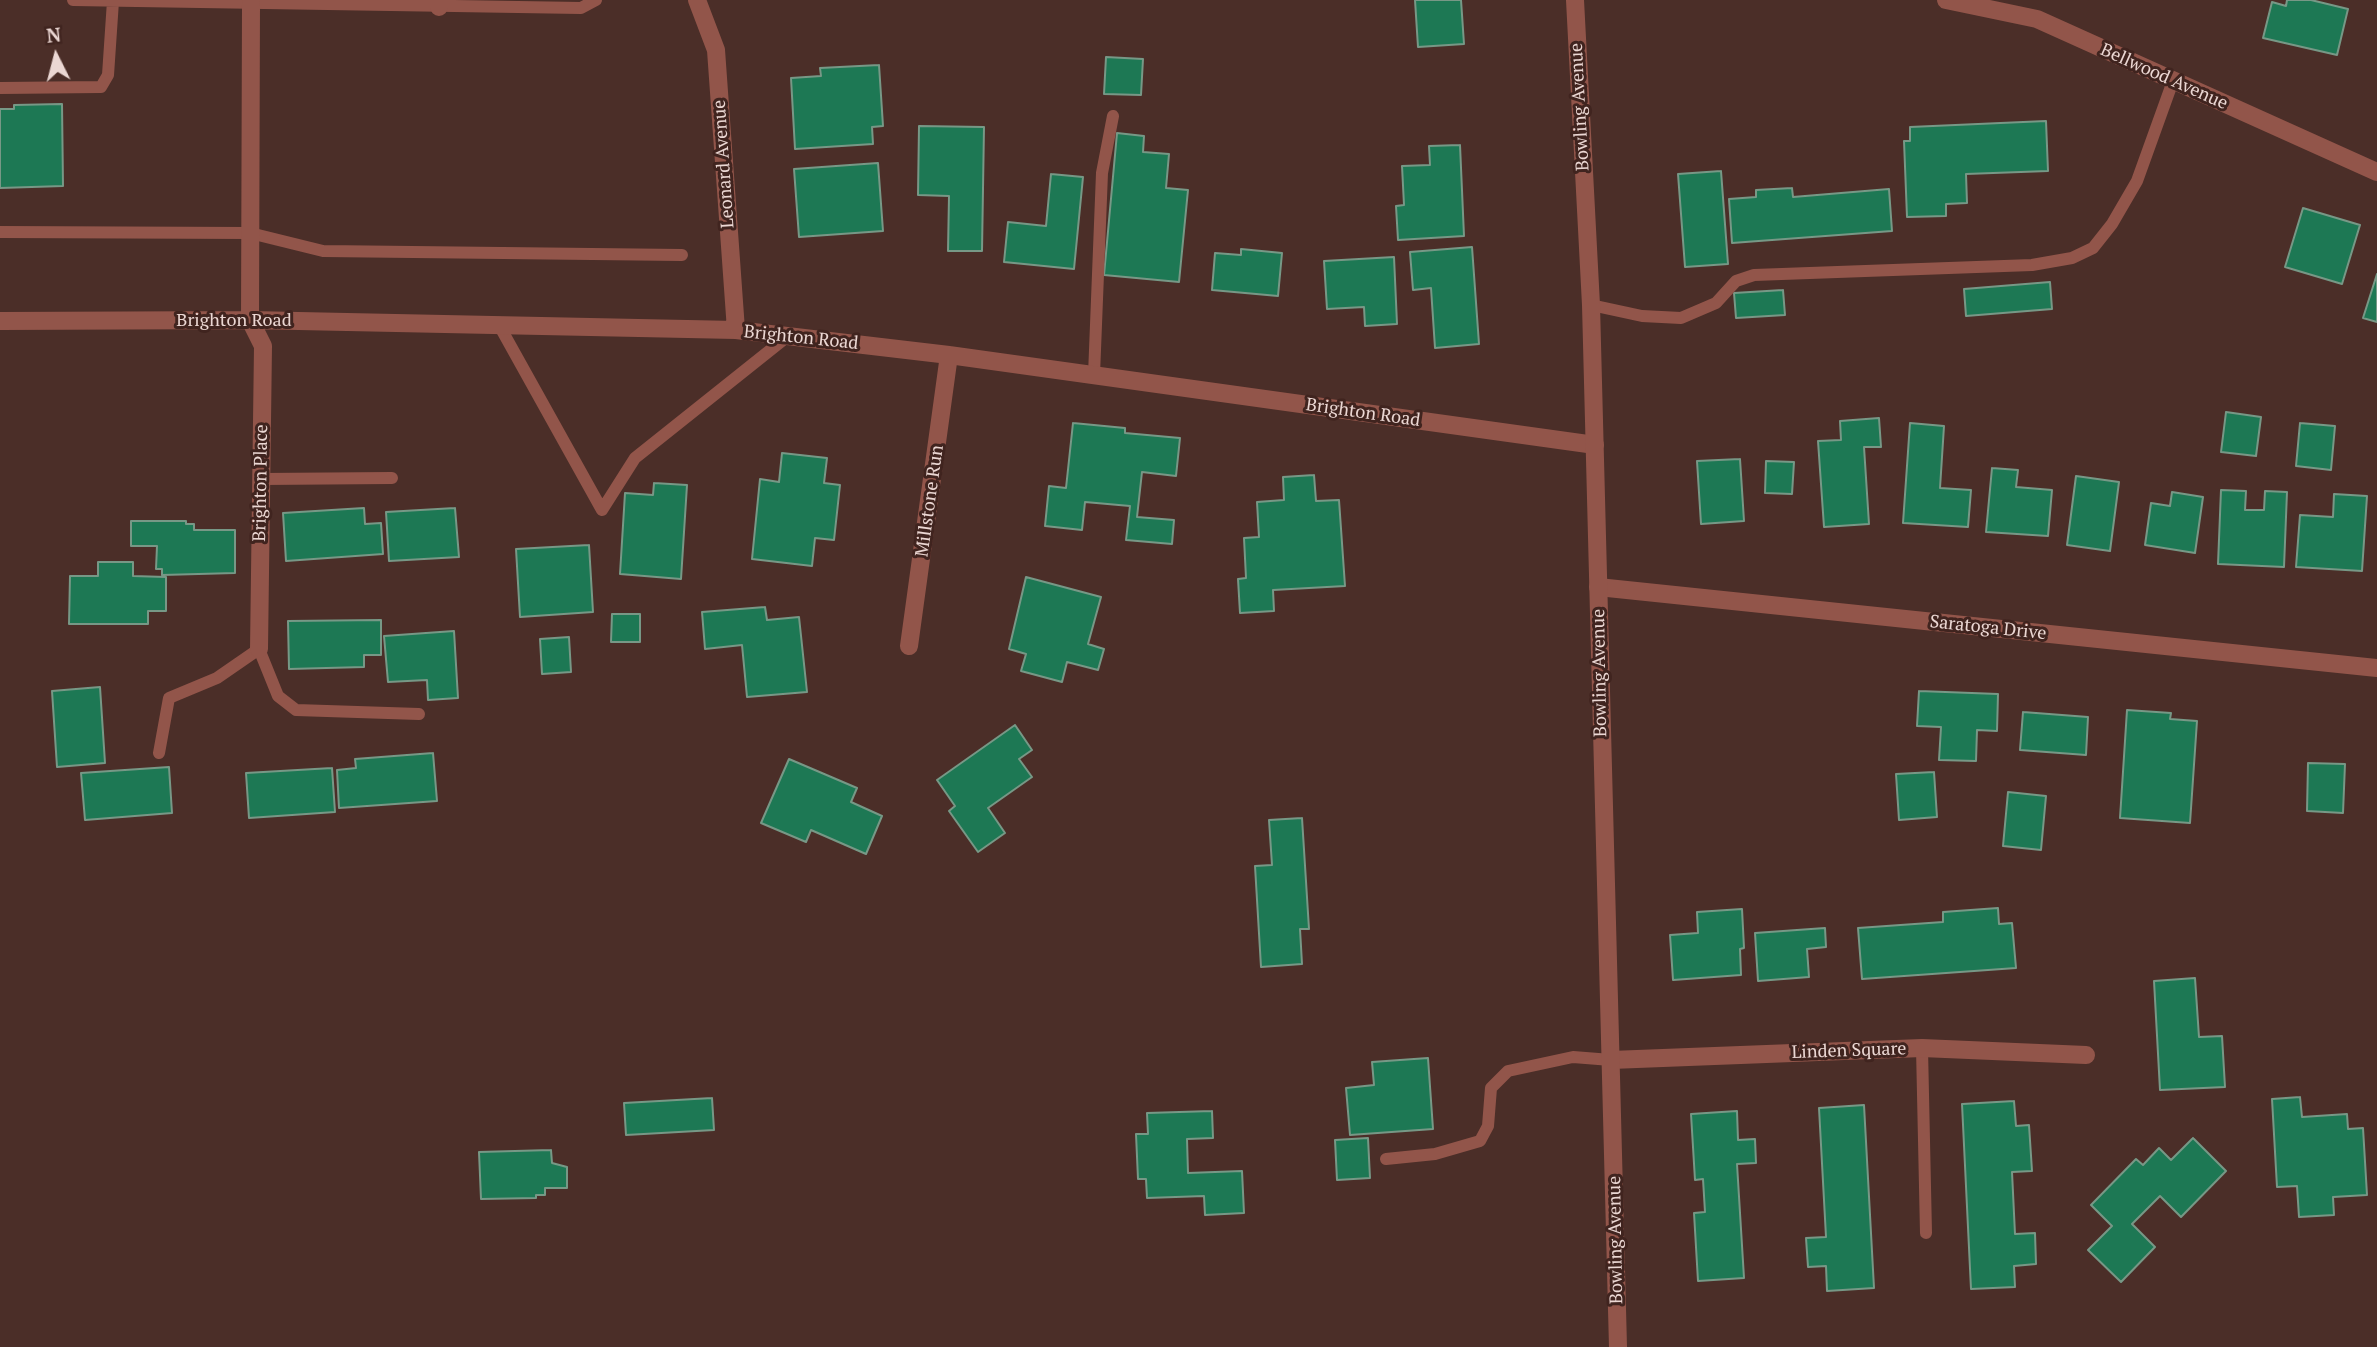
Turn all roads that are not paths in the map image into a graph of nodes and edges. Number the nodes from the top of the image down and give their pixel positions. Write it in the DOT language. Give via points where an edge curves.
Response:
graph roads {
  1 [pos="73,0"];
  2 [pos="596,0"];
  3 [pos="697,0"];
  4 [pos="1575,0"];
  5 [pos="1946,0"];
  6 [pos="113,1"];
  7 [pos="439,3"];
  8 [pos="251,4"];
  9 [pos="2173,81"];
  10 [pos="0,88"];
  11 [pos="1113,116"];
  12 [pos="2377,172"];
  13 [pos="0,232"];
  14 [pos="250,233"];
  15 [pos="682,255"];
  16 [pos="1591,305"];
  17 [pos="250,320"];
  18 [pos="0,321"];
  19 [pos="499,325"];
  20 [pos="736,330"];
  21 [pos="788,336"];
  22 [pos="949,355"];
  23 [pos="1094,375"];
  24 [pos="1595,445"];
  25 [pos="392,478"];
  26 [pos="262,479"];
  27 [pos="1598,587"];
  28 [pos="909,646"];
  29 [pos="259,649"];
  30 [pos="2377,668"];
  31 [pos="419,714"];
  32 [pos="159,753"];
  33 [pos="1922,1048"];
  34 [pos="2086,1055"];
  35 [pos="1611,1060"];
  36 [pos="1386,1159"];
  37 [pos="1926,1233"];
  38 [pos="1618,1347"];
  1 -- 6 [label="lane"];
  2 -- 7 [label="lane" via="580,8"];
  3 -- 20 [label="street, Leonard Avenue" via="716,50"];
  4 -- 16 [label="street, Bowling Avenue"];
  5 -- 9 [label="street, Bellwood Avenue" via="2037,19"];
  6 -- 8 [label="lane"];
  6 -- 10 [label="lane" via="108,75 102,87"];
  7 -- 8 [label="lane"];
  8 -- 14 [label="street"];
  9 -- 12 [label="street, Bellwood Avenue"];
  9 -- 16 [label="lane" via="2137,181 2093,248 2072,258 2032,265 1754,275 1736,281 1716,303 1681,318 1642,316"];
  11 -- 23 [label="lane" via="1102,173"];
  13 -- 14 [label="lane"];
  14 -- 15 [label="lane" via="323,251"];
  14 -- 17 [label="street"];
  16 -- 24 [label="street, Bowling Avenue"];
  17 -- 18 [label="street, Brighton Road"];
  17 -- 19 [label="street, Brighton Road"];
  17 -- 26 [label="street, Brighton Place" via="263,346"];
  19 -- 20 [label="street, Brighton Road"];
  19 -- 21 [label="lane" via="603,510 635,458"];
  20 -- 21 [label="street, Brighton Road"];
  21 -- 22 [label="street, Brighton Road"];
  22 -- 23 [label="street, Brighton Road"];
  22 -- 28 [label="street, Millstone Run"];
  23 -- 24 [label="street, Brighton Road"];
  24 -- 27 [label="street, Bowling Avenue"];
  25 -- 26 [label="lane"];
  26 -- 29 [label="street, Brighton Place"];
  27 -- 30 [label="street, Saratoga Drive"];
  27 -- 35 [label="street, Bowling Avenue"];
  29 -- 31 [label="lane" via="278,696 296,710"];
  29 -- 32 [label="lane" via="217,678 169,698"];
  33 -- 34 [label="street, Linden Square"];
  33 -- 35 [label="street, Linden Square"];
  33 -- 37 [label="lane"];
  35 -- 36 [label="lane" via="1573,1057 1508,1070 1491,1087 1488,1126 1480,1141 1435,1154"];
  35 -- 38 [label="street, Bowling Avenue"];
}
